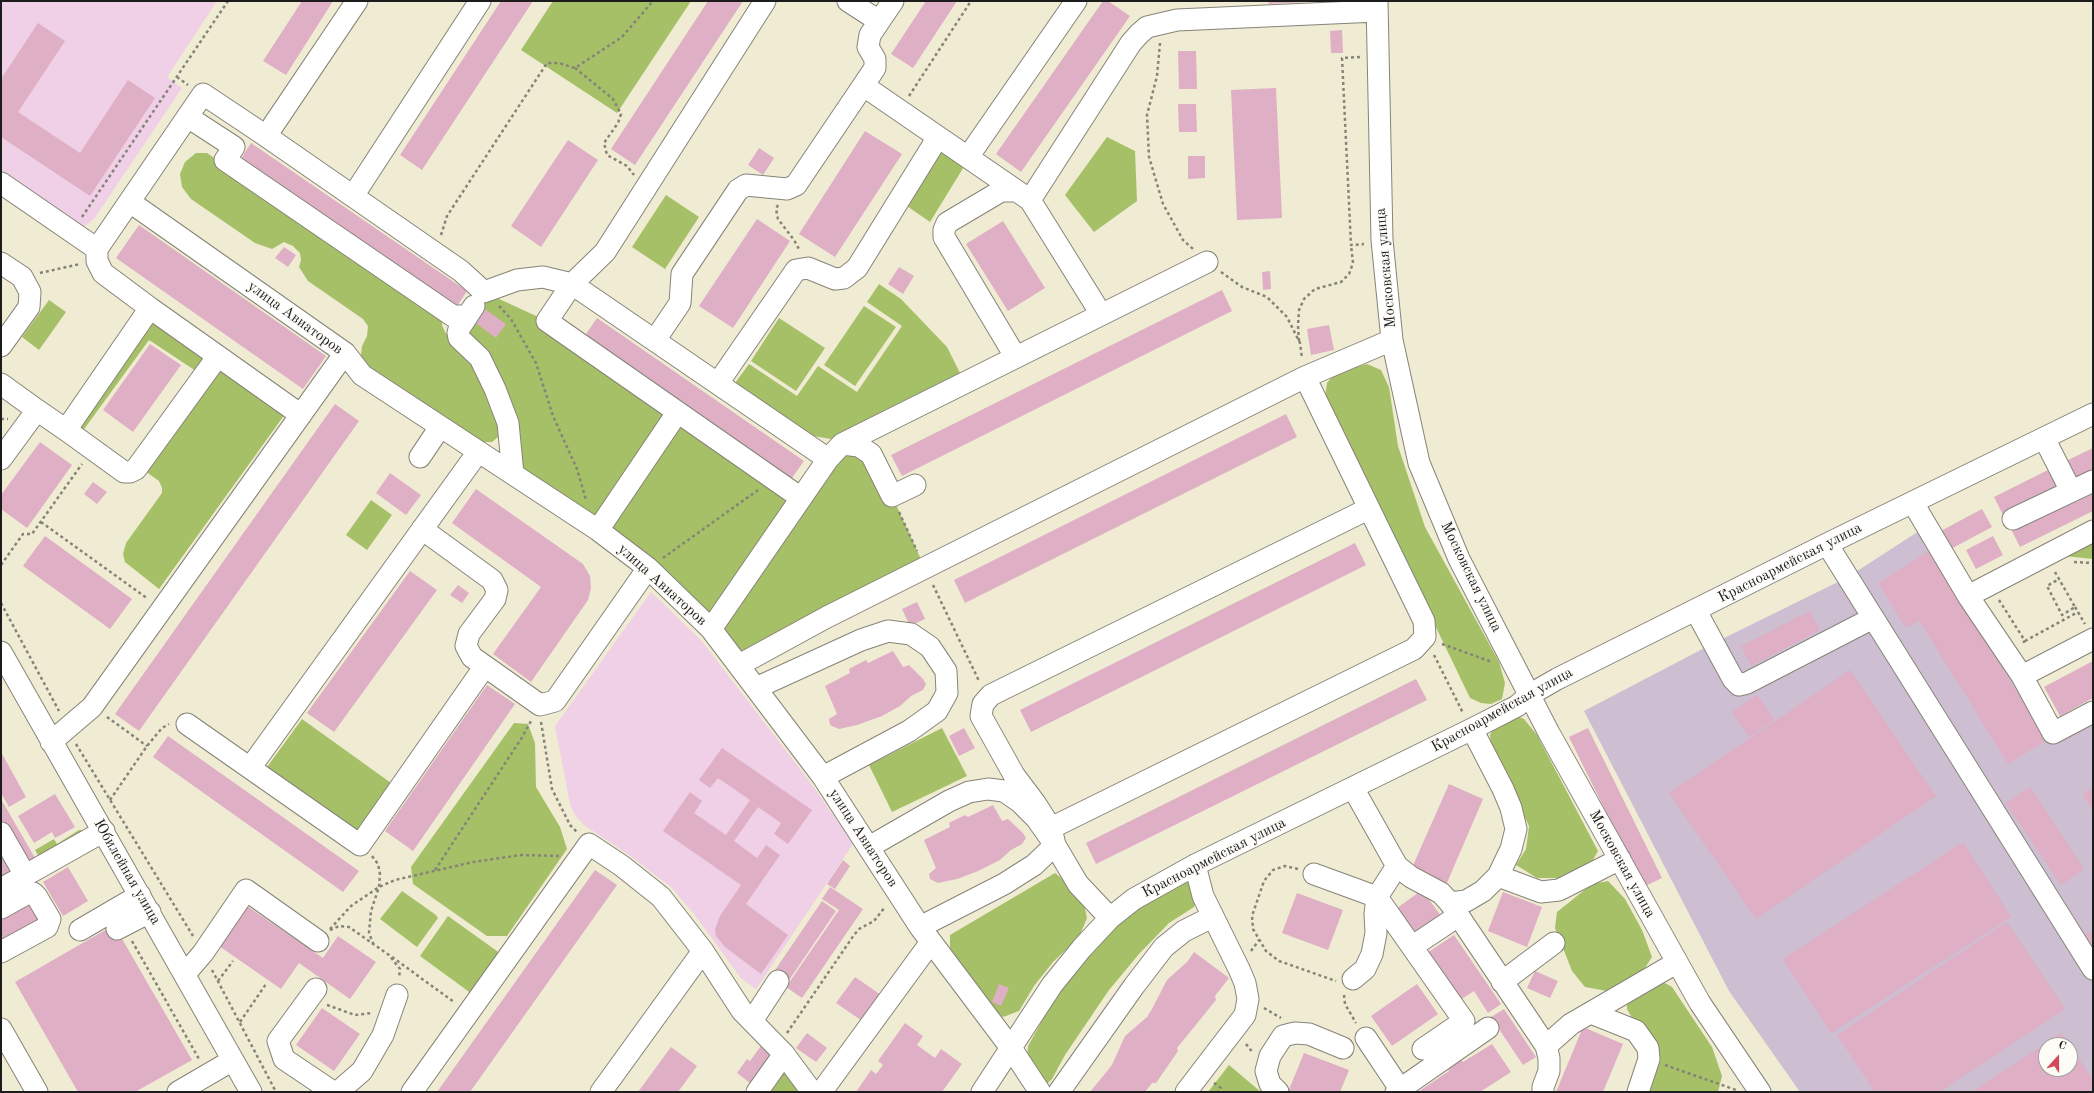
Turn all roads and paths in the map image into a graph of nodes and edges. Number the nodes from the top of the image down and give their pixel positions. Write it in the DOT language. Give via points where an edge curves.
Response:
graph roads {
  1 [pos="228,1"];
  2 [pos="357,1"];
  3 [pos="480,1"];
  4 [pos="653,1"];
  5 [pos="765,1"];
  6 [pos="848,1"];
  7 [pos="893,1"];
  8 [pos="972,1"];
  9 [pos="1076,1"];
  10 [pos="1377,6"];
  11 [pos="879,21"];
  12 [pos="1159,24"];
  13 [pos="575,68"];
  14 [pos="864,86"];
  15 [pos="900,110"];
  16 [pos="188,117"];
  17 [pos="266,136"];
  18 [pos="938,137"];
  19 [pos="968,157"];
  20 [pos="1,183"];
  21 [pos="787,189"];
  22 [pos="644,190"];
  23 [pos="353,196"];
  24 [pos="1023,196"];
  25 [pos="130,202"];
  26 [pos="71,231"];
  27 [pos="1351,244"];
  28 [pos="97,255"];
  29 [pos="441,257"];
  30 [pos="1,262"];
  31 [pos="1207,262"];
  32 [pos="796,270"];
  33 [pos="22,277"];
  34 [pos="572,284"];
  35 [pos="484,292"];
  36 [pos="150,308"];
  37 [pos="1101,314"];
  38 [pos="467,316"];
  39 [pos="654,340"];
  40 [pos="1392,340"];
  41 [pos="1300,343"];
  42 [pos="1,346"];
  43 [pos="345,353"];
  44 [pos="218,356"];
  45 [pos="1015,356"];
  46 [pos="1305,377"];
  47 [pos="718,383"];
  48 [pos="1,384"];
  49 [pos="37,410"];
  50 [pos="677,413"];
  51 [pos="2093,414"];
  52 [pos="301,415"];
  53 [pos="440,426"];
  54 [pos="66,430"];
  55 [pos="2044,438"];
  56 [pos="93,450"];
  57 [pos="835,451"];
  58 [pos="478,452"];
  59 [pos="420,457"];
  60 [pos="1,459"];
  61 [pos="513,474"];
  62 [pos="773,479"];
  63 [pos="2093,481"];
  64 [pos="915,486"];
  65 [pos="2072,491"];
  66 [pos="892,496"];
  67 [pos="1913,503"];
  68 [pos="800,505"];
  69 [pos="1368,508"];
  70 [pos="2013,519"];
  71 [pos="41,522"];
  72 [pos="595,528"];
  73 [pos="422,529"];
  74 [pos="2093,532"];
  75 [pos="1827,544"];
  76 [pos="1,565"];
  77 [pos="648,568"];
  78 [pos="924,568"];
  79 [pos="2055,571"];
  80 [pos="2059,579"];
  81 [pos="1968,596"];
  82 [pos="1,603"];
  83 [pos="2075,607"];
  84 [pos="162,609"];
  85 [pos="1696,611"];
  86 [pos="1873,618"];
  87 [pos="711,629"];
  88 [pos="1425,637"];
  89 [pos="2093,640"];
  90 [pos="2025,641"];
  91 [pos="1,652"];
  92 [pos="1497,664"];
  93 [pos="739,665"];
  94 [pos="485,666"];
  95 [pos="2022,676"];
  96 [pos="756,688"];
  97 [pos="1531,694"];
  98 [pos="540,704"];
  99 [pos="983,704"];
  100 [pos="92,707"];
  101 [pos="2093,712"];
  102 [pos="1468,721"];
  103 [pos="186,724"];
  104 [pos="68,728"];
  105 [pos="51,742"];
  106 [pos="147,746"];
  107 [pos="250,768"];
  108 [pos="823,777"];
  109 [pos="1353,788"];
  110 [pos="110,800"];
  111 [pos="104,832"];
  112 [pos="1,834"];
  113 [pos="1053,837"];
  114 [pos="360,845"];
  115 [pos="869,847"];
  116 [pos="584,851"];
  117 [pos="1620,859"];
  118 [pos="1195,865"];
  119 [pos="1397,866"];
  120 [pos="435,870"];
  121 [pos="1314,874"];
  122 [pos="25,876"];
  123 [pos="1498,876"];
  124 [pos="379,887"];
  125 [pos="1,889"];
  126 [pos="896,890"];
  127 [pos="1377,897"];
  128 [pos="145,904"];
  129 [pos="1,908"];
  130 [pos="1454,909"];
  131 [pos="1212,917"];
  132 [pos="1110,918"];
  133 [pos="120,928"];
  134 [pos="80,930"];
  135 [pos="926,934"];
  136 [pos="318,941"];
  137 [pos="1554,942"];
  138 [pos="374,944"];
  139 [pos="1413,946"];
  140 [pos="703,951"];
  141 [pos="1,952"];
  142 [pos="203,953"];
  143 [pos="389,955"];
  144 [pos="233,961"];
  145 [pos="1676,963"];
  146 [pos="2093,969"];
  147 [pos="184,974"];
  148 [pos="1353,979"];
  149 [pos="218,981"];
  150 [pos="778,981"];
  151 [pos="1502,982"];
  152 [pos="266,984"];
  153 [pos="312,994"];
  154 [pos="397,995"];
  155 [pos="1248,999"];
  156 [pos="468,1012"];
  157 [pos="376,1013"];
  158 [pos="1591,1013"];
  159 [pos="1282,1018"];
  160 [pos="752,1021"];
  161 [pos="240,1022"];
  162 [pos="1,1028"];
  163 [pos="1488,1028"];
  164 [pos="1235,1029"];
  165 [pos="1366,1038"];
  166 [pos="1546,1046"];
  167 [pos="1011,1048"];
  168 [pos="1344,1048"];
  169 [pos="1423,1049"];
  170 [pos="781,1051"];
  171 [pos="1649,1059"];
  172 [pos="233,1060"];
  173 [pos="1266,1071"];
  174 [pos="208,1075"];
  175 [pos="819,1090"];
  176 [pos="1750,1090"];
  177 [pos="1399,1091"];
  178 [pos="37,1092"];
  179 [pos="178,1092"];
  180 [pos="251,1092"];
  181 [pos="276,1092"];
  182 [pos="332,1092"];
  183 [pos="338,1092"];
  184 [pos="412,1092"];
  185 [pos="601,1092"];
  186 [pos="757,1092"];
  187 [pos="982,1092"];
  188 [pos="1040,1092"];
  189 [pos="1059,1092"];
  190 [pos="1186,1092"];
  191 [pos="1278,1092"];
  192 [pos="1543,1092"];
  193 [pos="1638,1092"];
  1 -- 26 [label="path"];
  2 -- 17 [label="street"];
  3 -- 23 [label="street"];
  4 -- 13 [label="path" via="622,37"];
  5 -- 22 [label="street"];
  6 -- 11 [label="street"];
  7 -- 11 [label="street"];
  8 -- 15 [label="path"];
  9 -- 19 [label="street"];
  10 -- 12 [label="street" via="1177,20"];
  10 -- 40 [label="street, Московская улица" via="1382,240"];
  11 -- 14 [label="street" via="870,35 868,47 875,59 874,68"];
  12 -- 24 [label="street" via="1147,27 1131,43"];
  12 -- 31 [label="path" via="1157,76 1147,114 1149,156 1163,204 1183,240"];
  13 -- 22 [label="path" via="613,99 621,114 604,143 607,155 627,166"];
  13 -- 29 [label="path" via="559,63 547,63 539,73 447,216 440,239"];
  14 -- 15 [label="street"];
  14 -- 21 [label="street" via="796,185"];
  15 -- 18 [label="street"];
  16 -- 17 [label="street" via="203,94"];
  16 -- 25 [label="street"];
  16 -- 38 [label="street" via="234,147 225,160 453,316"];
  17 -- 23 [label="street"];
  18 -- 19 [label="street"];
  18 -- 32 [label="street" via="857,268 844,278 835,279 808,268"];
  19 -- 24 [label="street"];
  20 -- 26 [label="street"];
  21 -- 32 [label="path" via="776,209 778,219 800,250"];
  21 -- 39 [label="street" via="746,185 738,190 682,274 680,303"];
  22 -- 34 [label="street" via="604,252"];
  23 -- 29 [label="street"];
  24 -- 37 [label="street"];
  24 -- 45 [label="street" via="1001,191 947,223 944,230 944,237"];
  25 -- 28 [label="street"];
  25 -- 43 [label="street, улица Авиаторов"];
  26 -- 28 [label="street"];
  27 -- 41 [label="path" via="1353,263 1349,274 1341,282 1315,289 1304,299 1299,310"];
  28 -- 33 [label="path"];
  28 -- 36 [label="street" via="103,273"];
  29 -- 35 [label="street"];
  30 -- 33 [label="street"];
  31 -- 37 [label="street"];
  31 -- 41 [label="path" via="1242,287 1267,298 1287,317"];
  32 -- 47 [label="street"];
  33 -- 42 [label="street" via="30,292 29,307"];
  34 -- 35 [label="street" via="543,277 517,280"];
  34 -- 39 [label="street"];
  34 -- 50 [label="street" via="547,321"];
  35 -- 38 [label="street"];
  35 -- 72 [label="path" via="511,319 536,362 553,416 577,469"];
  36 -- 44 [label="street"];
  36 -- 54 [label="street"];
  37 -- 45 [label="street"];
  38 -- 61 [label="street" via="458,329 459,338 480,358 495,389 508,423"];
  39 -- 47 [label="street"];
  40 -- 46 [label="street"];
  40 -- 97 [label="street, Московская улица" via="1419,463 1459,559"];
  41 -- 46 [label="path"];
  43 -- 52 [label="street"];
  43 -- 53 [label="street, улица Авиаторов" via="362,375"];
  44 -- 52 [label="street"];
  44 -- 56 [label="street" via="136,469 124,472"];
  45 -- 57 [label="street"];
  46 -- 69 [label="street"];
  46 -- 78 [label="street"];
  47 -- 57 [label="street"];
  48 -- 49 [label="street"];
  49 -- 54 [label="street"];
  49 -- 60 [label="street"];
  50 -- 62 [label="street"];
  50 -- 72 [label="street"];
  51 -- 55 [label="street, Красноармейская улица"];
  52 -- 84 [label="street"];
  53 -- 58 [label="street, улица Авиаторов"];
  53 -- 59 [label="street"];
  54 -- 56 [label="street"];
  55 -- 65 [label="street"];
  55 -- 67 [label="street, Красноармейская улица"];
  56 -- 71 [label="path"];
  57 -- 66 [label="street" via="859,446 871,454"];
  57 -- 68 [label="street"];
  58 -- 61 [label="street, улица Авиаторов"];
  58 -- 73 [label="street"];
  61 -- 72 [label="street, улица Авиаторов"];
  62 -- 68 [label="street"];
  62 -- 77 [label="path"];
  63 -- 65 [label="street"];
  64 -- 66 [label="street"];
  65 -- 70 [label="street"];
  66 -- 78 [label="path"];
  67 -- 75 [label="street, Красноармейская улица"];
  67 -- 81 [label="street"];
  68 -- 87 [label="street"];
  69 -- 88 [label="street" via="1424,621"];
  69 -- 99 [label="street" via="992,695"];
  71 -- 76 [label="path" via="32,534 23,534"];
  71 -- 84 [label="path"];
  72 -- 77 [label="street, улица Авиаторов"];
  73 -- 94 [label="street" via="492,580 497,590 495,599 469,634 466,646 472,657"];
  73 -- 107 [label="street"];
  74 -- 81 [label="street"];
  75 -- 85 [label="street, Красноармейская улица"];
  75 -- 86 [label="street"];
  77 -- 87 [label="street, улица Авиаторов"];
  77 -- 98 [label="street" via="555,701"];
  78 -- 93 [label="street"];
  78 -- 99 [label="path" via="980,682"];
  79 -- 80 [label="path"];
  80 -- 83 [label="path"];
  80 -- 83 [label="path" via="2046,586 2062,615"];
  81 -- 95 [label="street"];
  82 -- 104 [label="path"];
  83 -- 90 [label="path" via="2078,612"];
  84 -- 100 [label="street"];
  85 -- 86 [label="street" via="1733,679 1739,685"];
  85 -- 97 [label="street, Красноармейская улица"];
  86 -- 146 [label="street"];
  87 -- 93 [label="street, улица Авиаторов"];
  88 -- 92 [label="path"];
  88 -- 102 [label="path"];
  88 -- 113 [label="street" via="1414,649"];
  89 -- 95 [label="street"];
  91 -- 105 [label="street, Юбилейная улица"];
  93 -- 96 [label="street, улица Авиаторов"];
  94 -- 98 [label="street"];
  94 -- 114 [label="street"];
  95 -- 101 [label="street" via="2052,733"];
  96 -- 108 [label="street, улица Авиаторов"];
  96 -- 108 [label="street" via="861,640 888,631 911,634 930,647 946,671 947,693 937,711 909,731"];
  97 -- 102 [label="street, Красноармейская улица" via="1517,706"];
  97 -- 117 [label="street, Московская улица" via="1549,732"];
  98 -- 116 [label="path" via="552,789"];
  98 -- 120 [label="path" via="521,739"];
  99 -- 113 [label="street" via="981,716 1014,776 1036,803"];
  100 -- 104 [label="street"];
  100 -- 106 [label="path"];
  102 -- 109 [label="street, Красноармейская улица"];
  102 -- 123 [label="street" via="1503,789 1516,829 1511,849"];
  103 -- 106 [label="path" via="174,721 162,728"];
  103 -- 107 [label="street"];
  104 -- 105 [label="street"];
  104 -- 110 [label="path"];
  105 -- 111 [label="street, Юбилейная улица"];
  106 -- 110 [label="path"];
  107 -- 114 [label="street"];
  108 -- 115 [label="street, улица Авиаторов"];
  109 -- 118 [label="street, Красноармейская улица"];
  109 -- 119 [label="street"];
  110 -- 142 [label="path"];
  111 -- 122 [label="street"];
  111 -- 128 [label="street, Юбилейная улица"];
  112 -- 122 [label="street"];
  113 -- 115 [label="street" via="1020,802 1004,791 988,788 969,792 949,801"];
  113 -- 132 [label="street" via="1078,884"];
  113 -- 135 [label="street" via="1034,865"];
  114 -- 124 [label="path" via="378,864"];
  115 -- 126 [label="street, улица Авиаторов"];
  116 -- 120 [label="path" via="562,856 521,855"];
  116 -- 140 [label="street" via="622,866 662,897"];
  116 -- 156 [label="street"];
  117 -- 123 [label="street" via="1559,890 1541,892"];
  117 -- 145 [label="street, Московская улица"];
  118 -- 131 [label="street" via="1203,896"];
  118 -- 132 [label="street, Красноармейская улица" via="1134,898"];
  119 -- 127 [label="street"];
  119 -- 130 [label="street" via="1411,877 1441,893"];
  120 -- 124 [label="path"];
  121 -- 127 [label="street"];
  121 -- 148 [label="path" via="1285,866 1273,870 1264,881 1252,916 1253,929 1266,951 1279,961 1335,982"];
  122 -- 125 [label="street"];
  123 -- 130 [label="street" via="1483,891"];
  124 -- 138 [label="path" via="371,911 369,933"];
  124 -- 138 [label="path" via="351,906 329,930 339,926 349,928"];
  126 -- 135 [label="street, улица Авиаторов"];
  126 -- 170 [label="path" via="874,921 859,929 854,935"];
  127 -- 139 [label="street"];
  127 -- 148 [label="street" via="1376,933 1372,954 1365,969"];
  128 -- 133 [label="street"];
  128 -- 134 [label="street"];
  128 -- 147 [label="street, Юбилейная улица"];
  129 -- 141 [label="street" via="28,893 33,893 50,923"];
  130 -- 139 [label="street"];
  130 -- 151 [label="street"];
  131 -- 155 [label="street" via="1239,969"];
  131 -- 189 [label="street" via="1184,931 1164,947"];
  132 -- 167 [label="street, Красноармейская улица" via="1052,985"];
  133 -- 174 [label="path"];
  135 -- 167 [label="street, улица Авиаторов"];
  135 -- 175 [label="street"];
  136 -- 142 [label="street" via="246,890"];
  137 -- 151 [label="street"];
  138 -- 143 [label="path"];
  139 -- 169 [label="street" via="1464,1021"];
  140 -- 160 [label="street"];
  140 -- 185 [label="street"];
  142 -- 147 [label="street"];
  142 -- 149 [label="path"];
  143 -- 154 [label="path" via="400,969"];
  143 -- 156 [label="path"];
  144 -- 149 [label="path"];
  145 -- 158 [label="street"];
  145 -- 176 [label="street, Московская улица"];
  147 -- 172 [label="street, Юбилейная улица"];
  148 -- 165 [label="path" via="1344,991 1345,1004"];
  149 -- 161 [label="path"];
  150 -- 160 [label="street"];
  151 -- 166 [label="street"];
  152 -- 161 [label="path"];
  153 -- 157 [label="path" via="355,1014"];
  153 -- 182 [label="street" via="278,1041 284,1059"];
  154 -- 183 [label="street" via="383,1035 362,1071"];
  155 -- 159 [label="path"];
  155 -- 164 [label="street" via="1245,1015"];
  156 -- 184 [label="street"];
  158 -- 166 [label="street" via="1571,1024"];
  158 -- 171 [label="street" via="1636,1031 1648,1048"];
  160 -- 170 [label="street"];
  161 -- 181 [label="path"];
  162 -- 178 [label="street"];
  163 -- 177 [label="street"];
  164 -- 173 [label="path"];
  164 -- 190 [label="street"];
  165 -- 177 [label="street"];
  166 -- 192 [label="street" via="1549,1071"];
  167 -- 187 [label="street, Красноармейская улица"];
  167 -- 188 [label="street, улица Авиаторов"];
  168 -- 173 [label="street" via="1309,1034 1295,1033 1283,1036 1270,1056"];
  170 -- 175 [label="street"];
  170 -- 186 [label="street"];
  171 -- 176 [label="path"];
  171 -- 193 [label="street"];
  172 -- 174 [label="street"];
  172 -- 180 [label="street, Юбилейная улица"];
  173 -- 191 [label="street" via="1270,1084"];
  174 -- 179 [label="street"];
}
